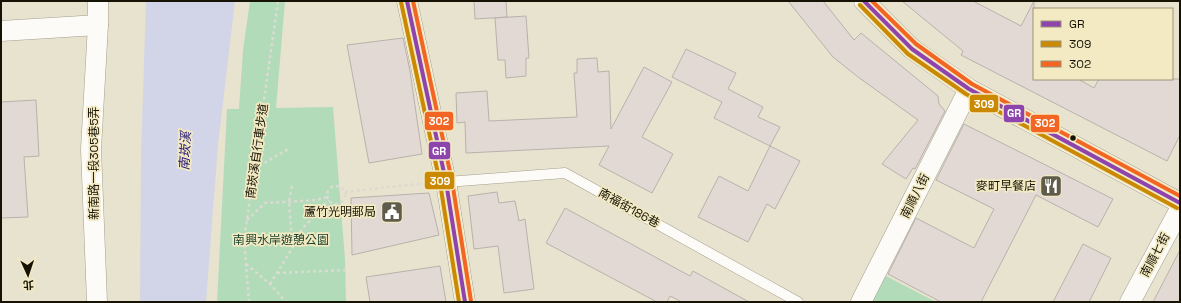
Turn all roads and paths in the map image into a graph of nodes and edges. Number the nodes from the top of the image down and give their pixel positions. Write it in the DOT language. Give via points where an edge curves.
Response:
graph roads {
  1 [pos="98,1"];
  2 [pos="278,1"];
  3 [pos="406,1"];
  4 [pos="864,1"];
  5 [pos="98,25"];
  6 [pos="1,31"];
  7 [pos="969,89"];
  8 [pos="290,148"];
  9 [pos="254,169"];
  10 [pos="446,182"];
  11 [pos="292,186"];
  12 [pos="345,192"];
  13 [pos="328,198"];
  14 [pos="289,201"];
  15 [pos="1180,203"];
  16 [pos="1180,209"];
  17 [pos="247,220"];
  18 [pos="293,247"];
  19 [pos="246,263"];
  20 [pos="348,270"];
  21 [pos="277,273"];
  22 [pos="270,284"];
  23 [pos="98,302"];
  24 [pos="250,302"];
  25 [pos="286,302"];
  26 [pos="465,302"];
  27 [pos="798,302"];
  28 [pos="860,302"];
  29 [pos="1130,302"];
  1 -- 5 [label="street, 新南路一段305巷5弄"];
  2 -- 9 [label="path, 南崁溪自行車步道"];
  3 -- 10 [label="street"];
  4 -- 7 [label="street" via="912,49"];
  5 -- 6 [label="street"];
  5 -- 23 [label="street, 新南路一段305巷5弄" via="92,149"];
  7 -- 15 [label="street"];
  7 -- 28 [label="street, 南順八街"];
  8 -- 9 [label="path"];
  9 -- 17 [label="path, 南崁溪自行車步道"];
  10 -- 12 [label="path"];
  10 -- 26 [label="street"];
  10 -- 27 [label="lane, 南福街186巷" via="565,173"];
  11 -- 14 [label="path"];
  12 -- 13 [label="path" via="341,187 333,187 328,191"];
  12 -- 13 [label="path" via="345,198 340,204 333,204"];
  13 -- 14 [label="path"];
  13 -- 18 [label="path" via="302,229"];
  14 -- 17 [label="path" via="265,203"];
  14 -- 18 [label="path"];
  16 -- 29 [label="street, 南順七街"];
  17 -- 19 [label="path, 南崁溪自行車步道" via="244,240"];
  18 -- 21 [label="path"];
  19 -- 22 [label="path"];
  19 -- 24 [label="path, 南崁溪自行車步道"];
  20 -- 21 [label="path"];
  21 -- 22 [label="path"];
  22 -- 25 [label="path"];
}
